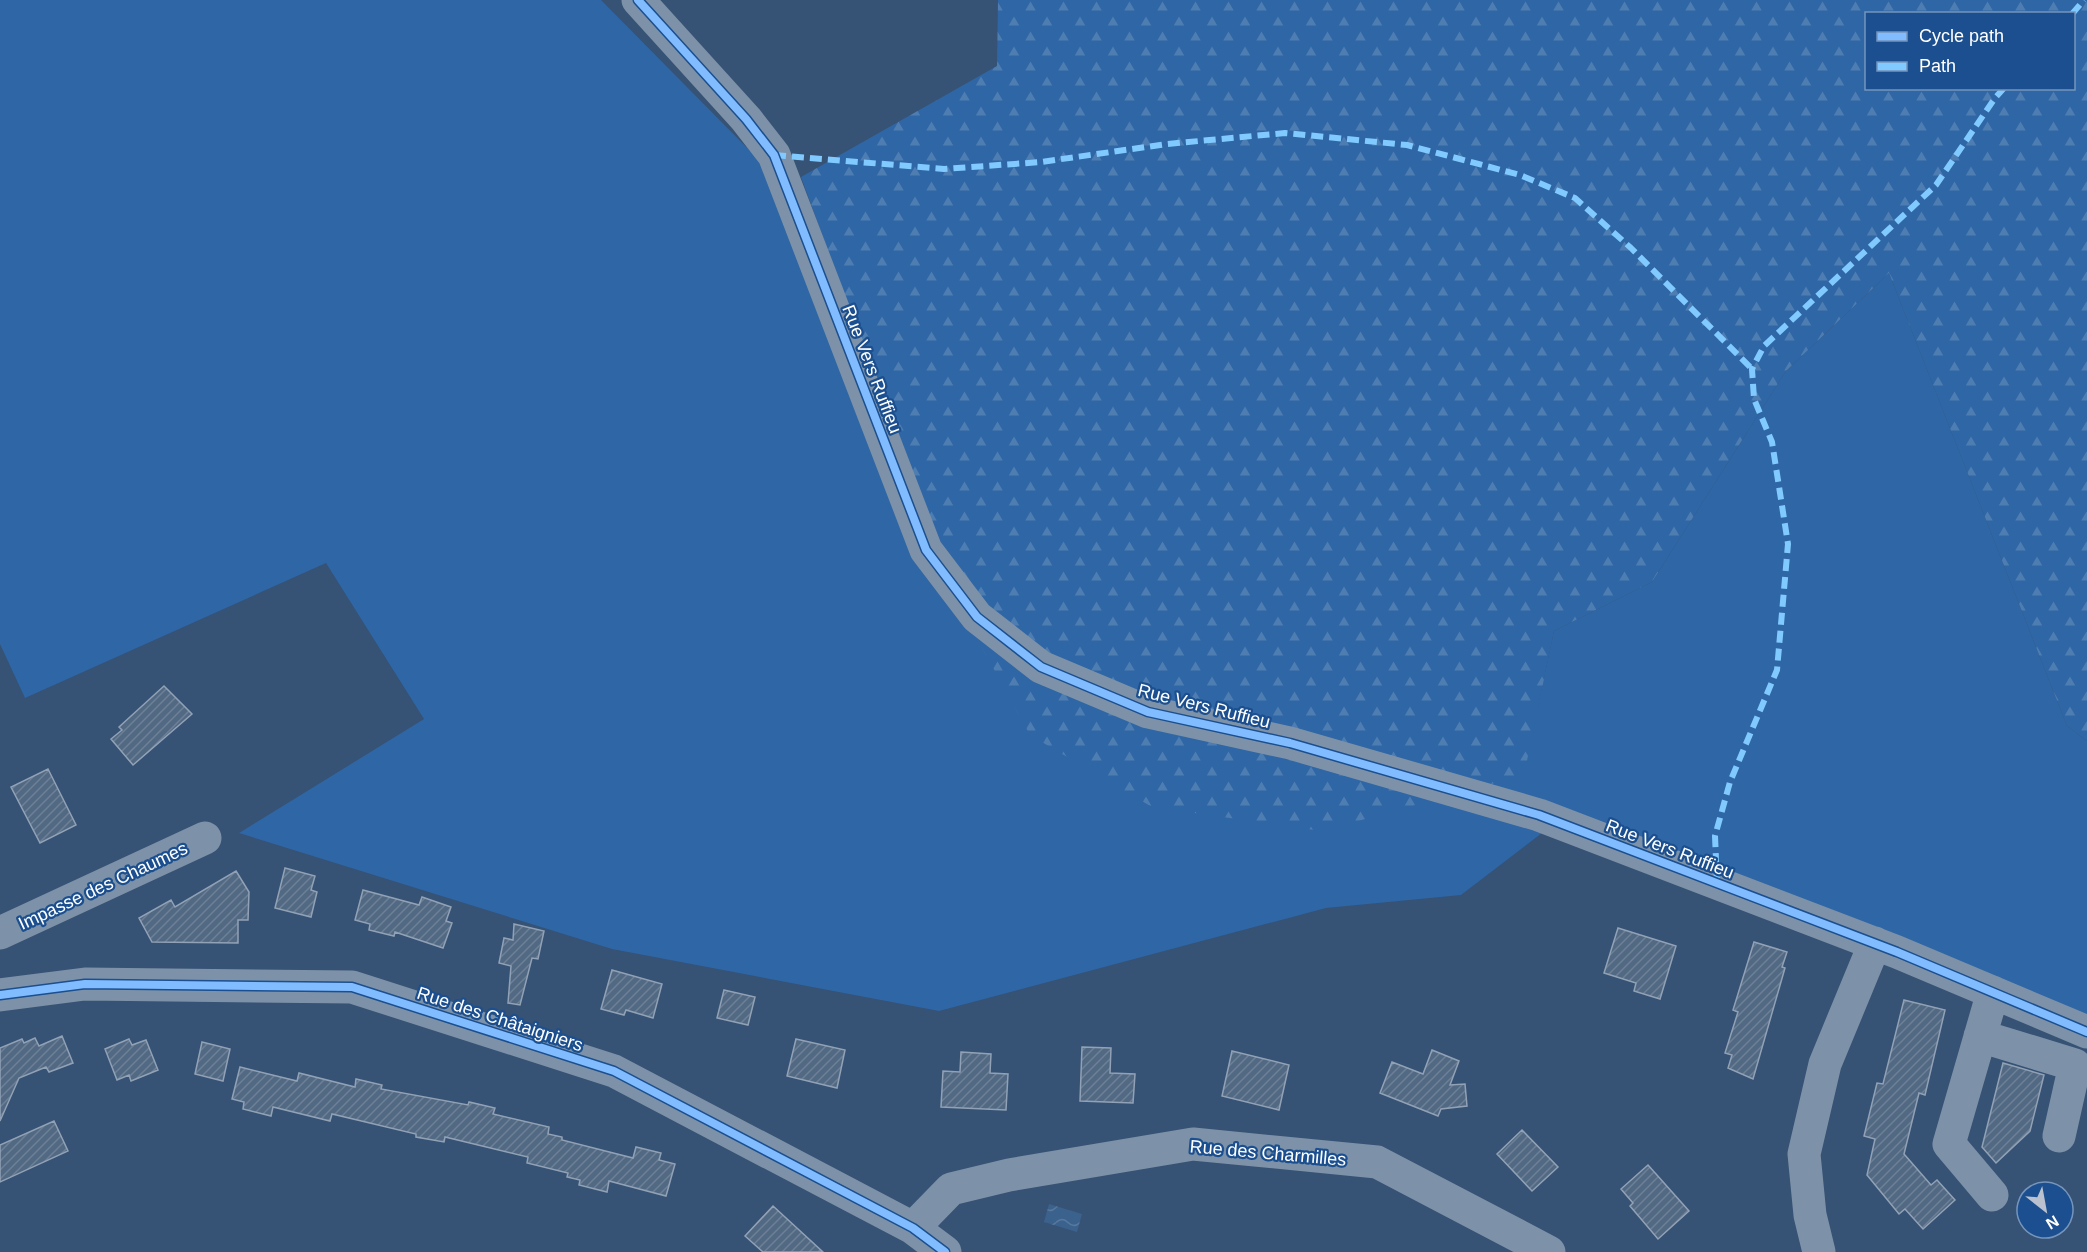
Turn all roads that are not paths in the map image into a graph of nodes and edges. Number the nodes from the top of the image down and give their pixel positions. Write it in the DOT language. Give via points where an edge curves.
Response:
graph roads {
  1 [pos="638,0"];
  2 [pos="205,838"];
  3 [pos="3,924"];
  4 [pos="1875,943"];
  5 [pos="1993,992"];
  6 [pos="0,995"];
  7 [pos="2087,1032"];
  8 [pos="1980,1036"];
  9 [pos="2059,1136"];
  10 [pos="1992,1195"];
  11 [pos="913,1228"];
  12 [pos="945,1252"];
  13 [pos="1548,1252"];
  14 [pos="1819,1252"];
  1 -- 4 [label="street, Rue Vers Ruffieu" via="774,155 926,550 976,617 1041,667 1148,712 1290,743 1539,815"];
  2 -- 3 [label="street, Impasse des Chaumes"];
  4 -- 5 [label="street, Rue Vers Ruffieu"];
  4 -- 14 [label="street" via="1825,1064 1804,1154 1810,1215"];
  5 -- 7 [label="street, Rue Vers Ruffieu"];
  5 -- 8 [label="street"];
  6 -- 11 [label="street, Rue des Châtaigniers" via="85,984 352,987 614,1071"];
  8 -- 9 [label="street" via="2075,1065"];
  8 -- 10 [label="street" via="1949,1144"];
  11 -- 12 [label="street, Rue des Châtaigniers"];
  11 -- 13 [label="street, Rue des Charmilles" via="951,1189 1009,1175 1193,1144 1377,1162"];
}
